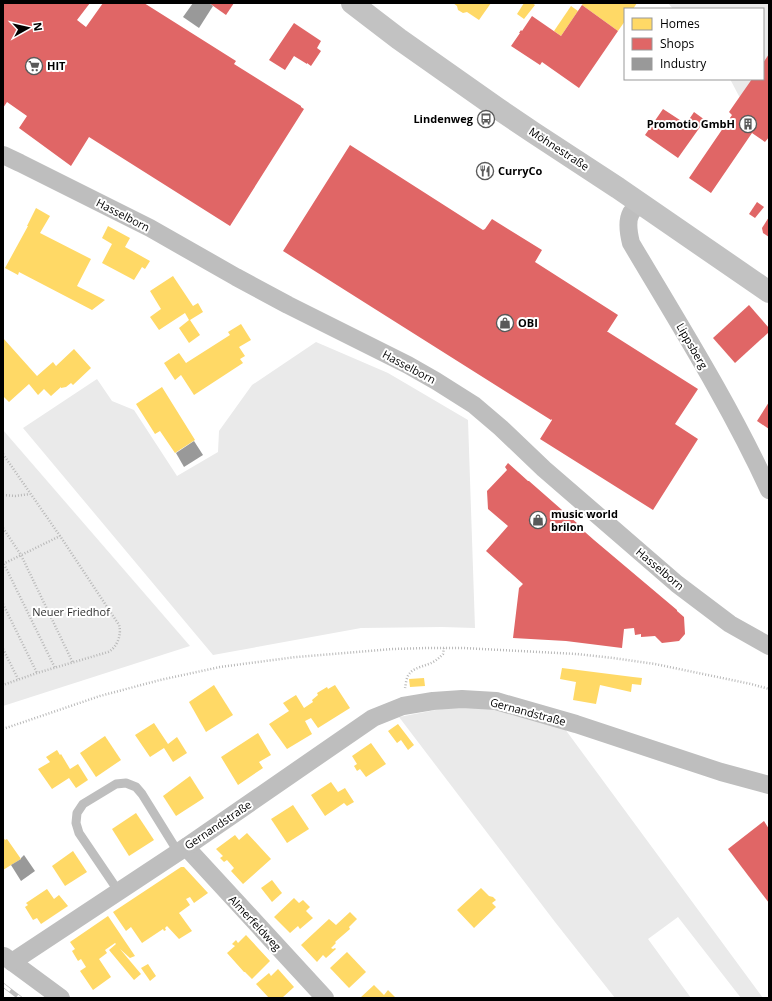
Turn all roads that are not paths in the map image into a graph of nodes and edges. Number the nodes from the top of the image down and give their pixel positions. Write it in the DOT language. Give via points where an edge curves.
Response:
graph roads {
  1 [pos="352,3"];
  2 [pos="3,155"];
  3 [pos="639,202"];
  4 [pos="769,292"];
  5 [pos="769,490"];
  6 [pos="769,646"];
  7 [pos="769,785"];
  8 [pos="182,850"];
  9 [pos="119,892"];
  10 [pos="8,959"];
  11 [pos="61,998"];
  12 [pos="325,998"];
  1 -- 3 [label="street, Möhnestraße" via="497,108"];
  2 -- 6 [label="street, Hasselborn" via="150,228 288,305 408,365 469,402 502,428 544,469 676,584 730,624"];
  3 -- 4 [label="street, Möhnestraße"];
  3 -- 5 [label="street, Lippsberg" via="630,214 631,244 716,387"];
  7 -- 8 [label="street, Gernandstraße" via="496,701 433,701 402,707 373,718"];
  8 -- 9 [label="street, Gernandstraße"];
  8 -- 9 [label="lane, Gernandstraße" via="136,787 126,783 116,784 83,804 77,813 76,823 79,832"];
  8 -- 12 [label="street, Almerfeldweg"];
  9 -- 10 [label="street, Gernandstraße"];
  10 -- 11 [label="street"];
}
